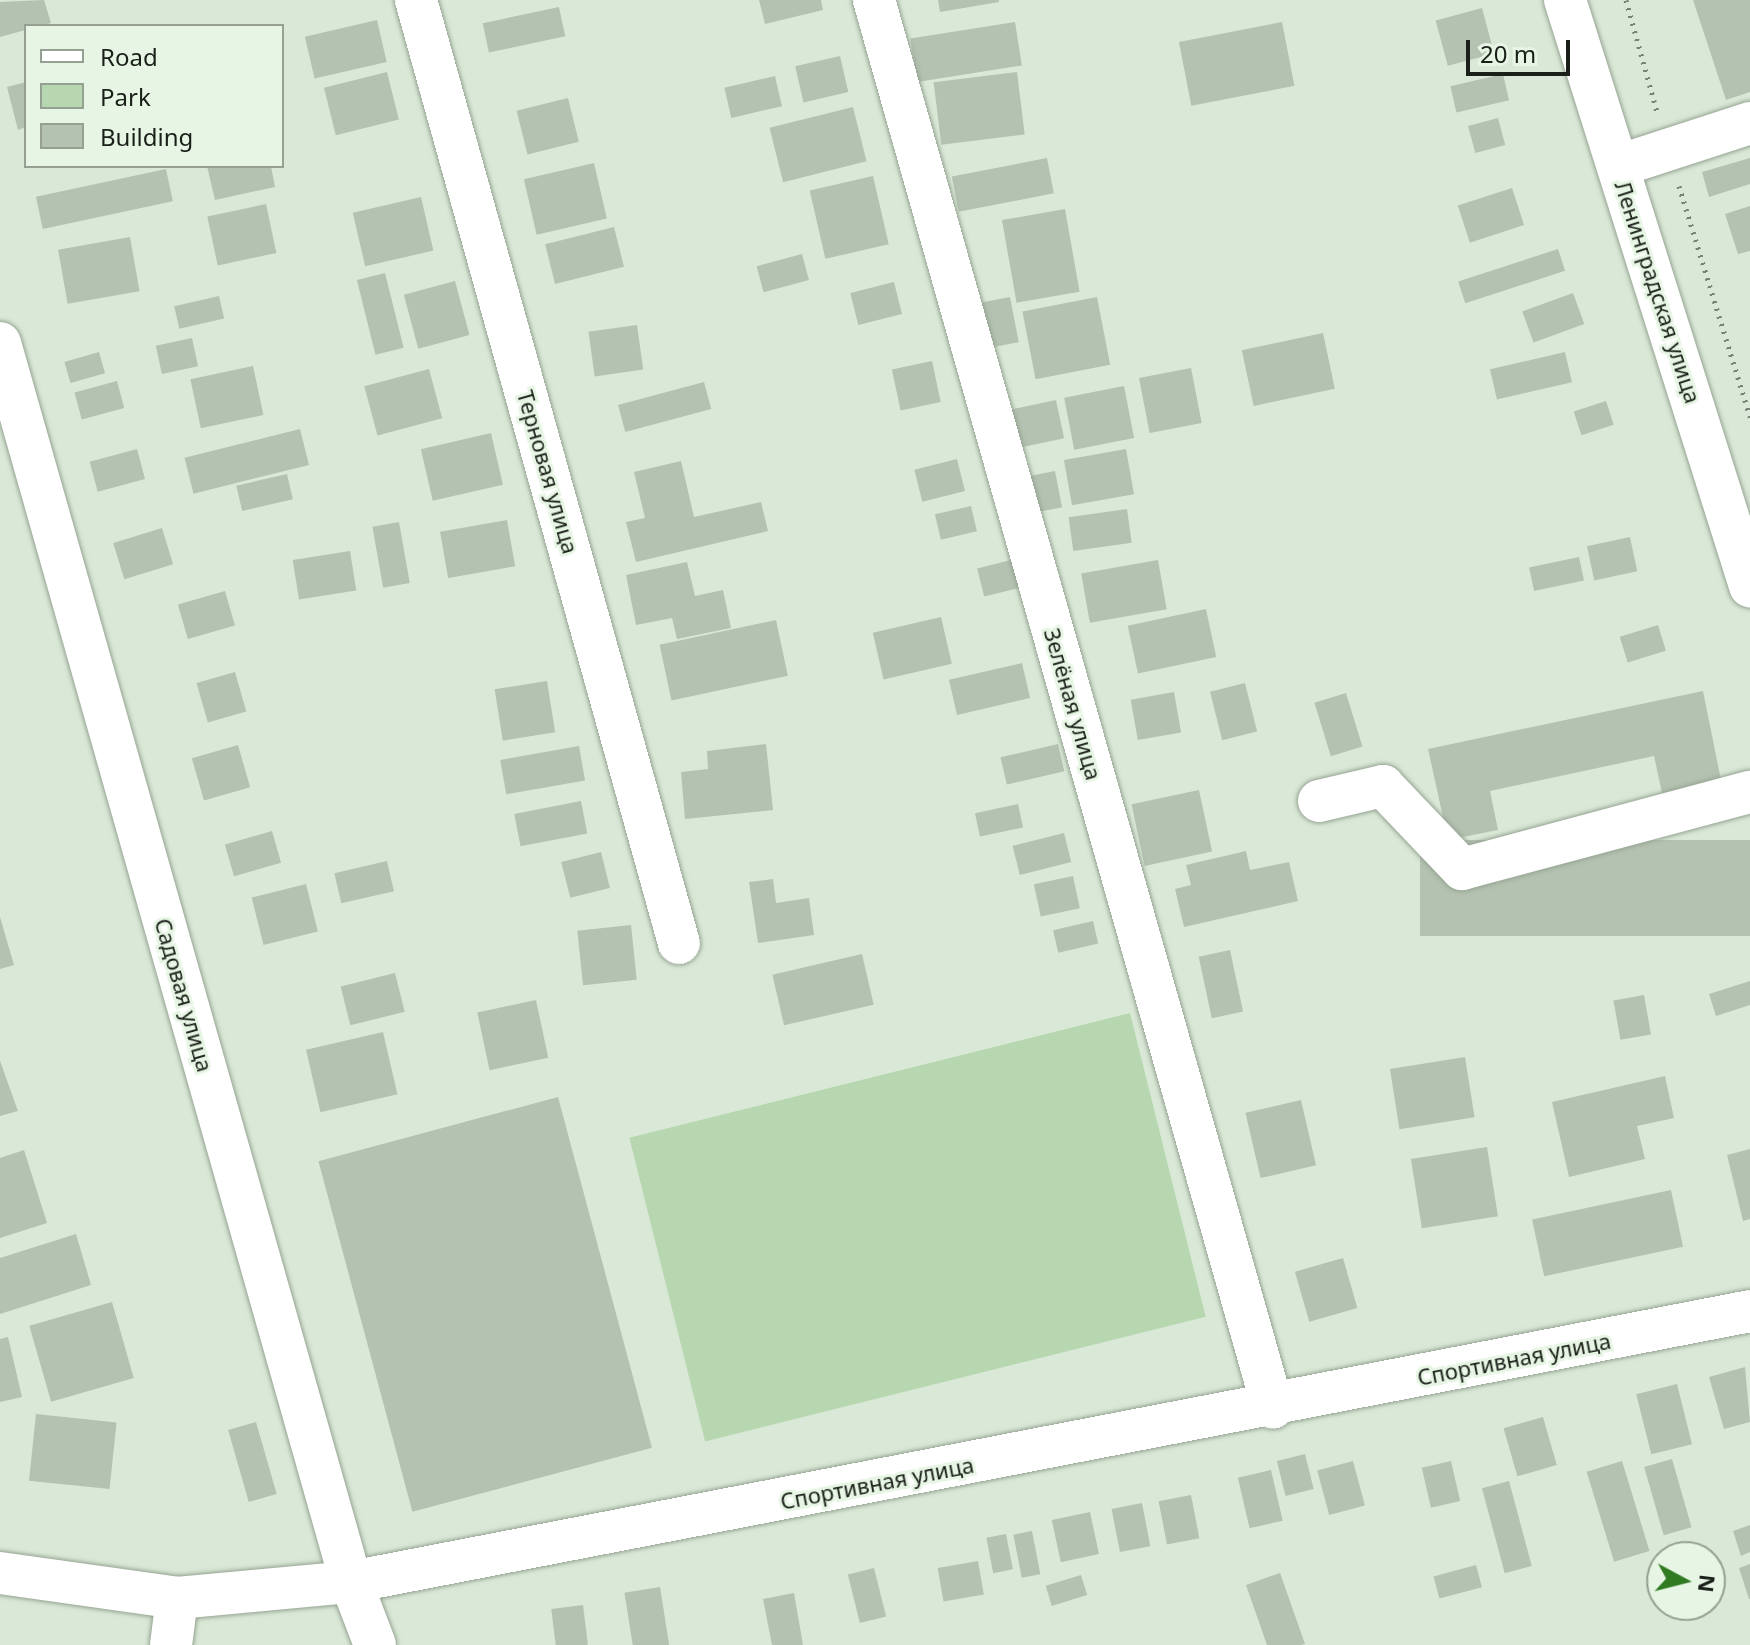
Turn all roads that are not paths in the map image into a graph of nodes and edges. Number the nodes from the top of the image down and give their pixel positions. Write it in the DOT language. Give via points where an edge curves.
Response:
graph roads {
  1 [pos="416,0"];
  2 [pos="874,0"];
  3 [pos="1565,0"];
  4 [pos="1750,123"];
  5 [pos="1618,166"];
  6 [pos="0,343"];
  7 [pos="15,456"];
  8 [pos="1750,586"];
  9 [pos="1750,792"];
  10 [pos="1319,801"];
  11 [pos="679,943"];
  12 [pos="1750,1311"];
  13 [pos="1273,1408"];
  14 [pos="0,1573"];
  15 [pos="351,1582"];
  16 [pos="177,1598"];
  17 [pos="171,1645"];
  18 [pos="375,1645"];
  1 -- 11 [label="street, Терновая улица"];
  2 -- 13 [label="street, Зелёная улица"];
  3 -- 5 [label="street, Ленинградская улица"];
  4 -- 5 [label="street"];
  5 -- 8 [label="street, Ленинградская улица"];
  6 -- 7 [label="street, Садовая улица"];
  7 -- 15 [label="street, Садовая улица"];
  9 -- 10 [label="street" via="1462,869 1383,786"];
  12 -- 13 [label="street, Спортивная улица"];
  13 -- 15 [label="street, Спортивная улица"];
  14 -- 16 [label="street, Спортивная улица"];
  15 -- 16 [label="street, Спортивная улица"];
  15 -- 18 [label="street, Садовая улица"];
  16 -- 17 [label="street"];
}
